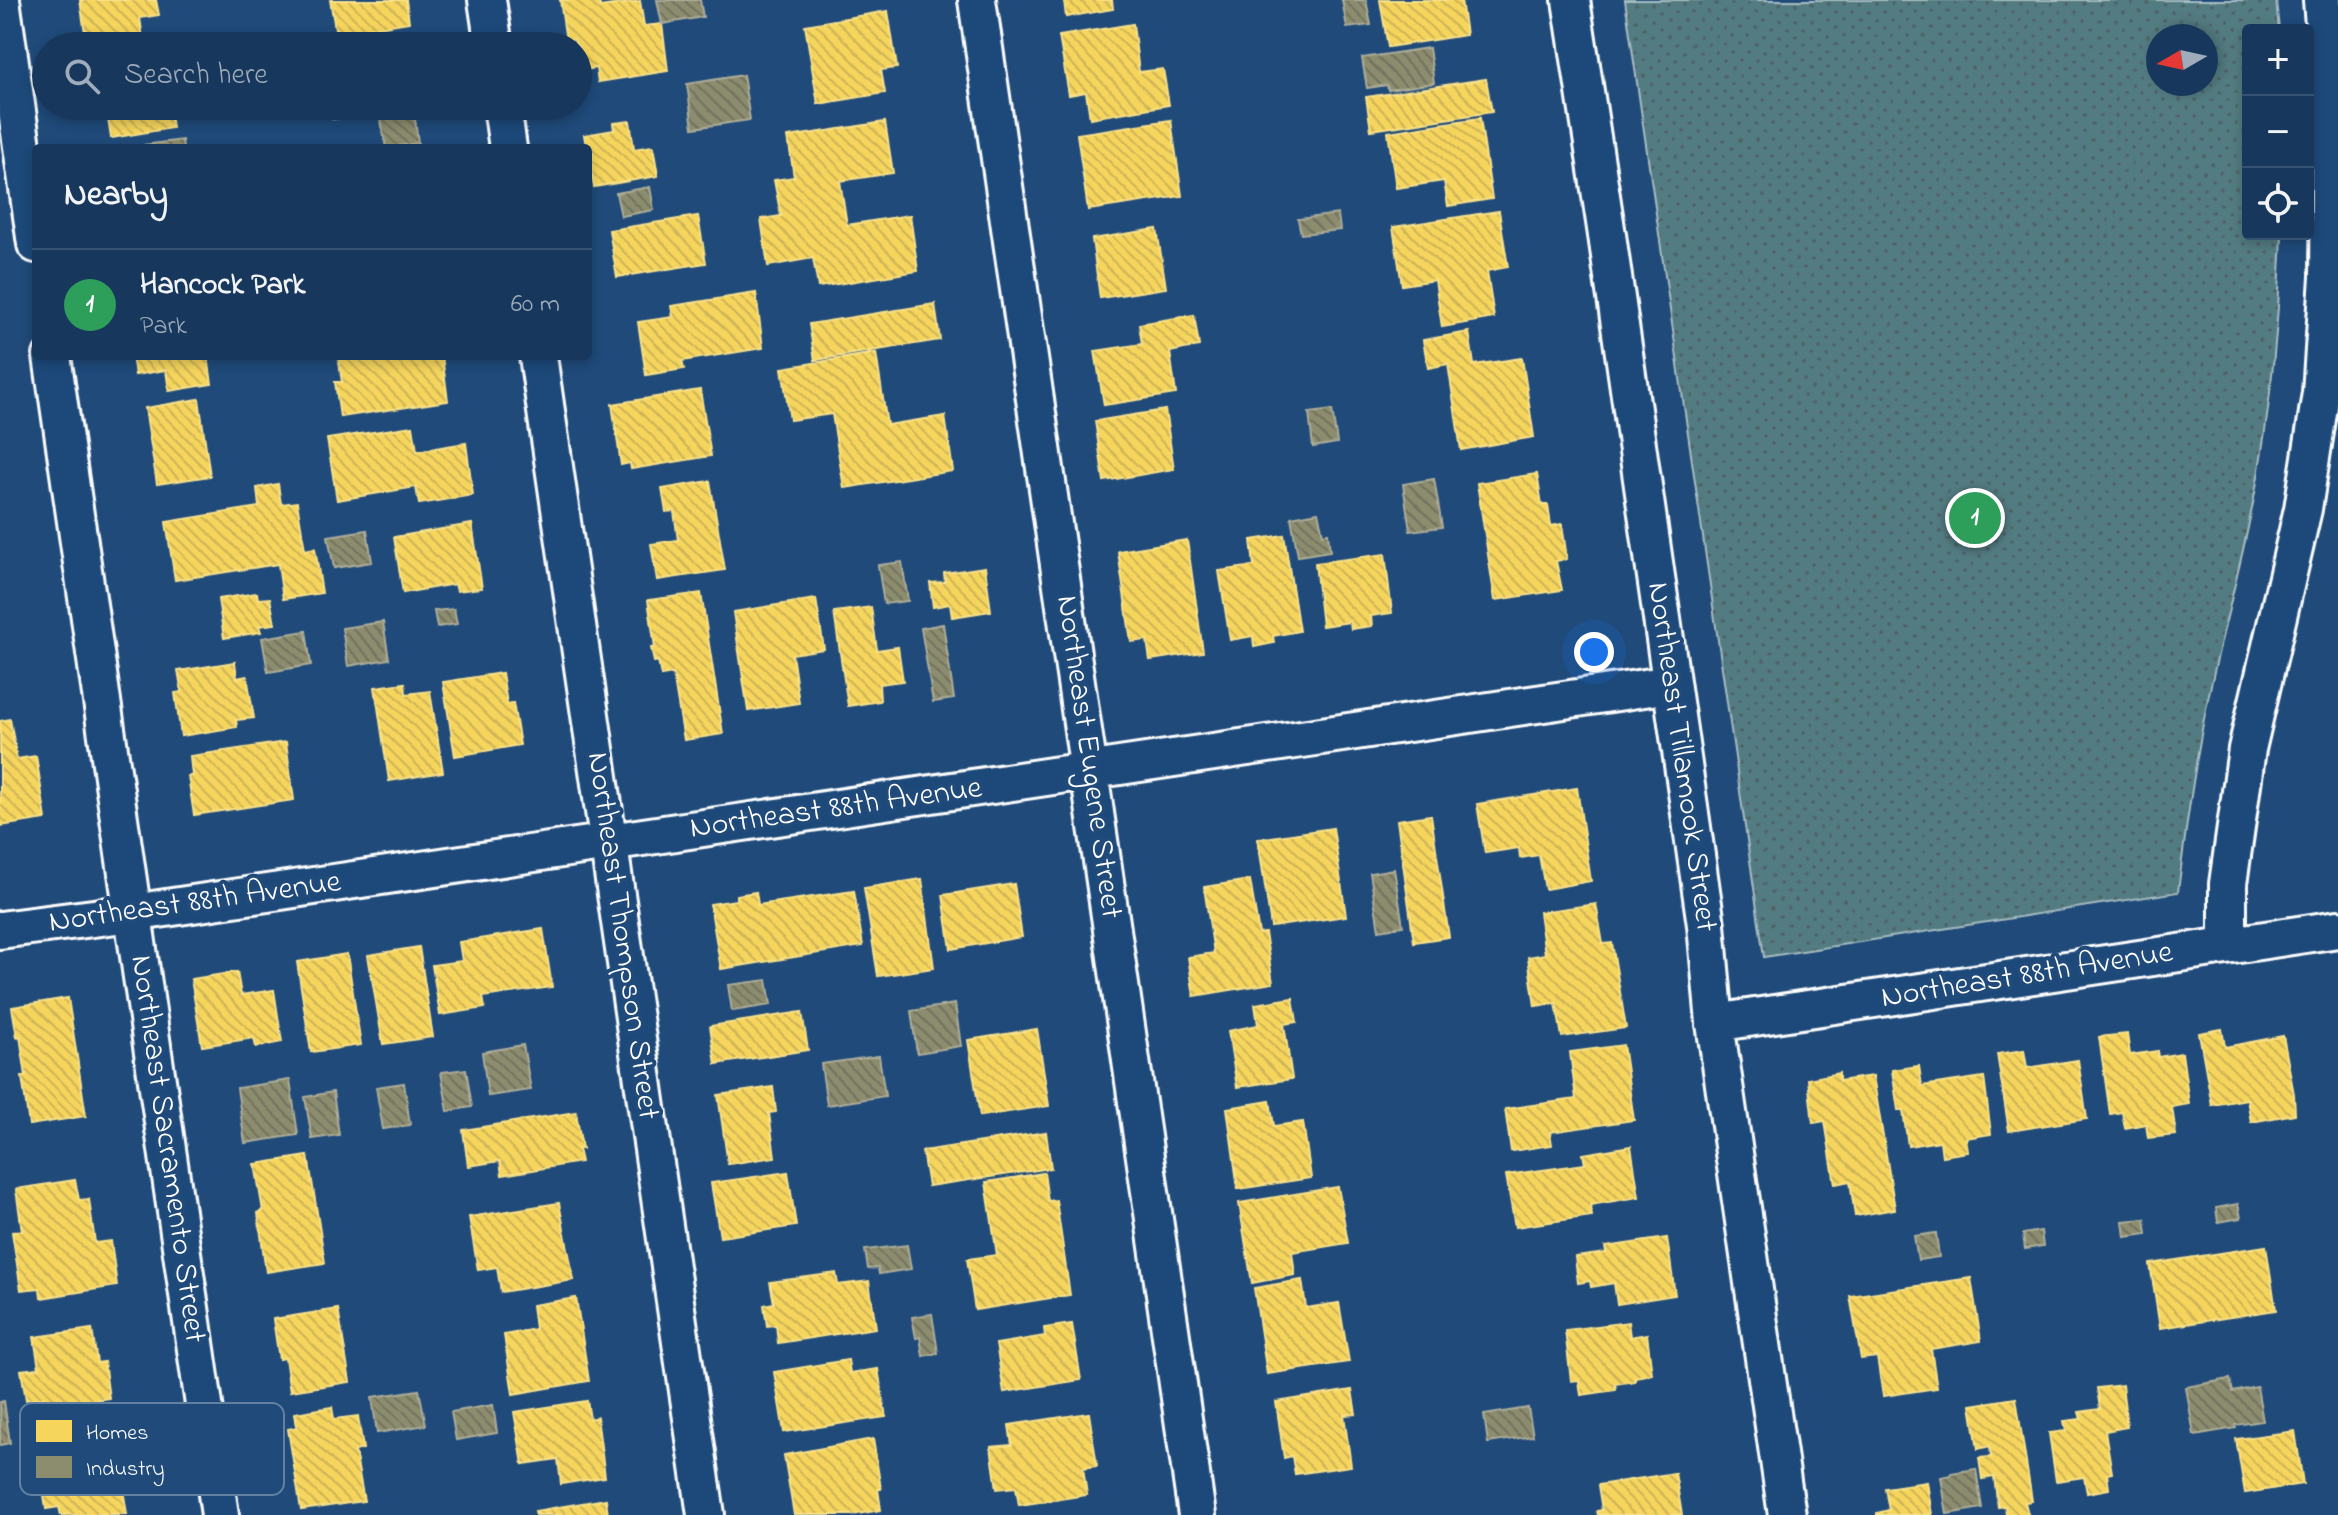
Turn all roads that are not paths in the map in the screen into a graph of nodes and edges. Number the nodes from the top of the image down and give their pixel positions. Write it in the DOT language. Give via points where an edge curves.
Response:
graph roads {
  1 [pos="1,0"];
  2 [pos="487,0"];
  3 [pos="977,0"];
  4 [pos="1571,0"];
  5 [pos="2322,0"];
  6 [pos="492,32"];
  7 [pos="504,120"];
  8 [pos="507,144"];
  9 [pos="32,216"];
  10 [pos="53,360"];
  11 [pos="539,360"];
  12 [pos="1671,684"];
  13 [pos="1089,772"];
  14 [pos="608,842"];
  15 [pos="132,913"];
  16 [pos="2338,929"];
  17 [pos="0,930"];
  18 [pos="2228,945"];
  19 [pos="1715,1023"];
  20 [pos="204,1403"];
  21 [pos="217,1495"];
  22 [pos="220,1515"];
  23 [pos="706,1515"];
  24 [pos="1197,1515"];
  25 [pos="1787,1515"];
  1 -- 9 [label="street"];
  2 -- 6 [label="street"];
  3 -- 13 [label="street, Northeast Eugene Street"];
  4 -- 12 [label="street, Northeast Tillamook Street"];
  5 -- 18 [label="street" via="2330,166 2321,393 2303,509 2247,749 2228,884"];
  7 -- 8 [label="street"];
  10 -- 15 [label="street, Northeast Sacramento Street"];
  11 -- 14 [label="street, Northeast Thompson Street"];
  12 -- 13 [label="street, Northeast 88th Avenue"];
  12 -- 19 [label="street, Northeast Tillamook Street"];
  13 -- 14 [label="street, Northeast 88th Avenue"];
  13 -- 24 [label="street, Northeast Eugene Street"];
  14 -- 15 [label="street, Northeast 88th Avenue"];
  14 -- 23 [label="street, Northeast Thompson Street"];
  15 -- 17 [label="street, Northeast 88th Avenue"];
  15 -- 20 [label="street, Northeast Sacramento Street"];
  16 -- 18 [label="street, Northeast 88th Avenue"];
  18 -- 19 [label="street, Northeast 88th Avenue"];
  19 -- 25 [label="street, Northeast Tillamook Street"];
  21 -- 22 [label="street, Northeast Sacramento Street"];
}
